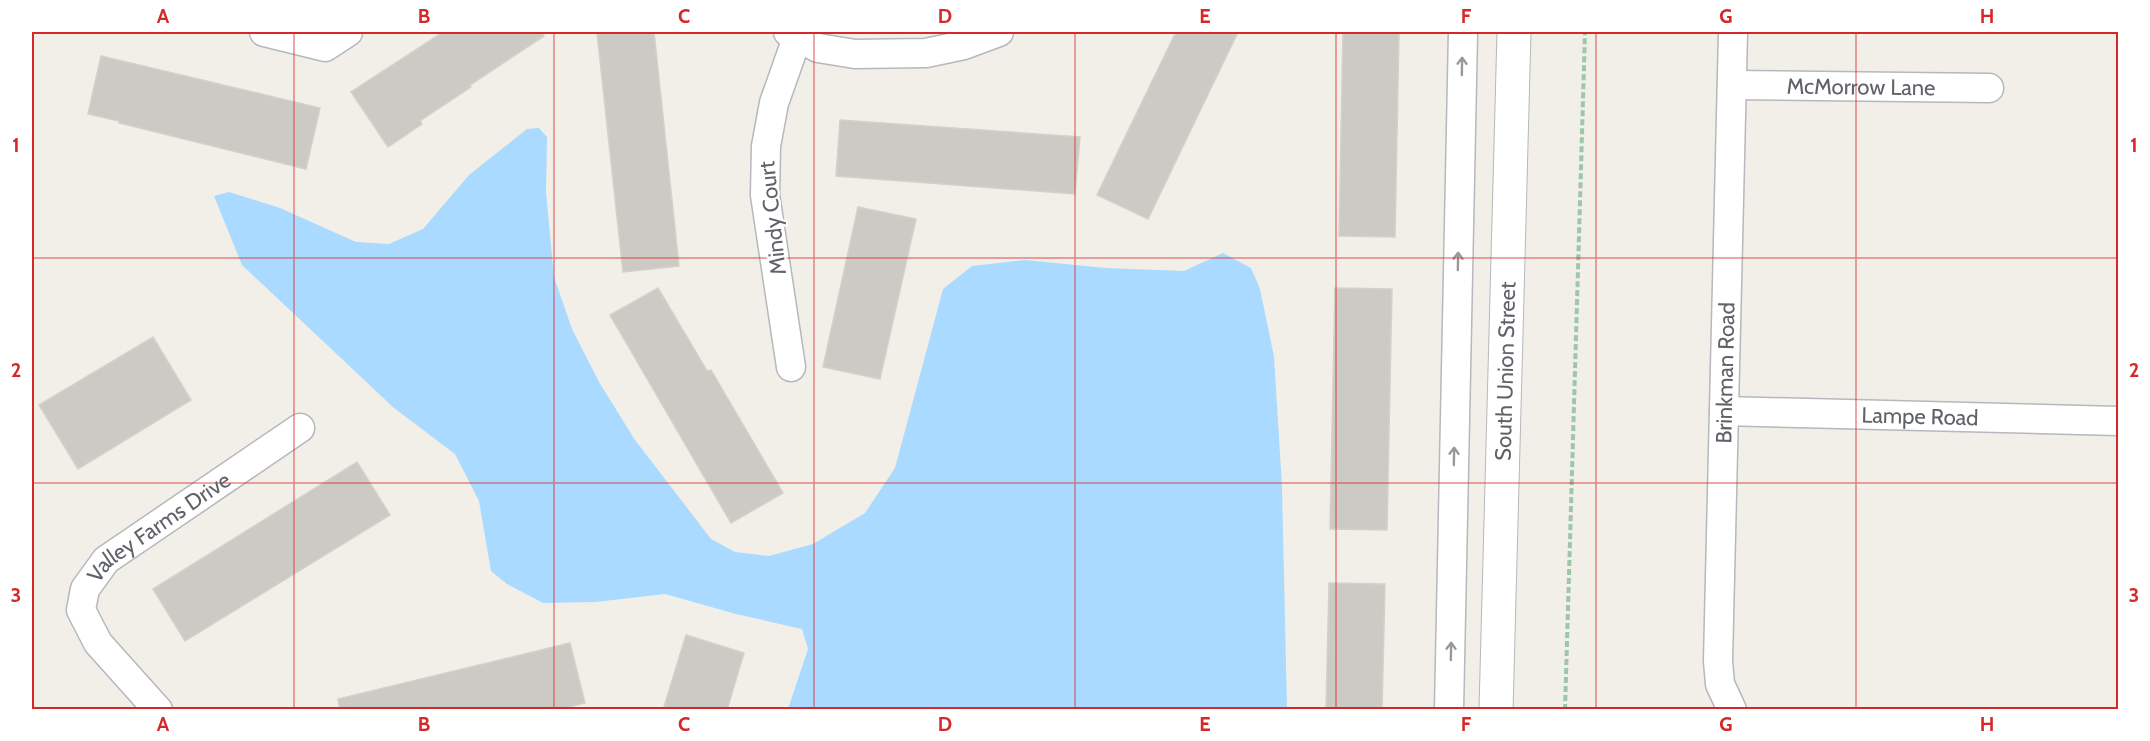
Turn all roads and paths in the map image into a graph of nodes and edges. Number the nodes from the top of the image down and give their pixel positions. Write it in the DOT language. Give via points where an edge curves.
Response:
graph roads {
  1 [pos="264,32"];
  2 [pos="348,32"];
  3 [pos="999,32"];
  4 [pos="1463,32"];
  5 [pos="1514,32"];
  6 [pos="1585,32"];
  7 [pos="1733,32"];
  8 [pos="792,35"];
  9 [pos="1731,86"];
  10 [pos="1989,88"];
  11 [pos="791,367"];
  12 [pos="1724,411"];
  13 [pos="2118,422"];
  14 [pos="300,428"];
  15 [pos="158,710"];
  16 [pos="1449,710"];
  17 [pos="1496,710"];
  18 [pos="1566,710"];
  19 [pos="1732,710"];
  1 -- 2 [label="street" via="325,47"];
  3 -- 8 [label="street" via="926,53 855,54 818,48"];
  16 -- 4 [label="street, one-way"];
  5 -- 17 [label="street, South Union Street"];
  6 -- 18 [label="path"];
  7 -- 9 [label="street, Brinkman Road"];
  8 -- 11 [label="street, Mindy Court" via="766,146 765,195"];
  9 -- 10 [label="street, McMorrow Lane"];
  9 -- 12 [label="street, Brinkman Road"];
  12 -- 13 [label="street, Lampe Road"];
  12 -- 19 [label="street, Brinkman Road" via="1718,661 1720,684"];
  14 -- 15 [label="street, Valley Farms Drive" via="106,560 85,590 81,610 98,643"];
}
